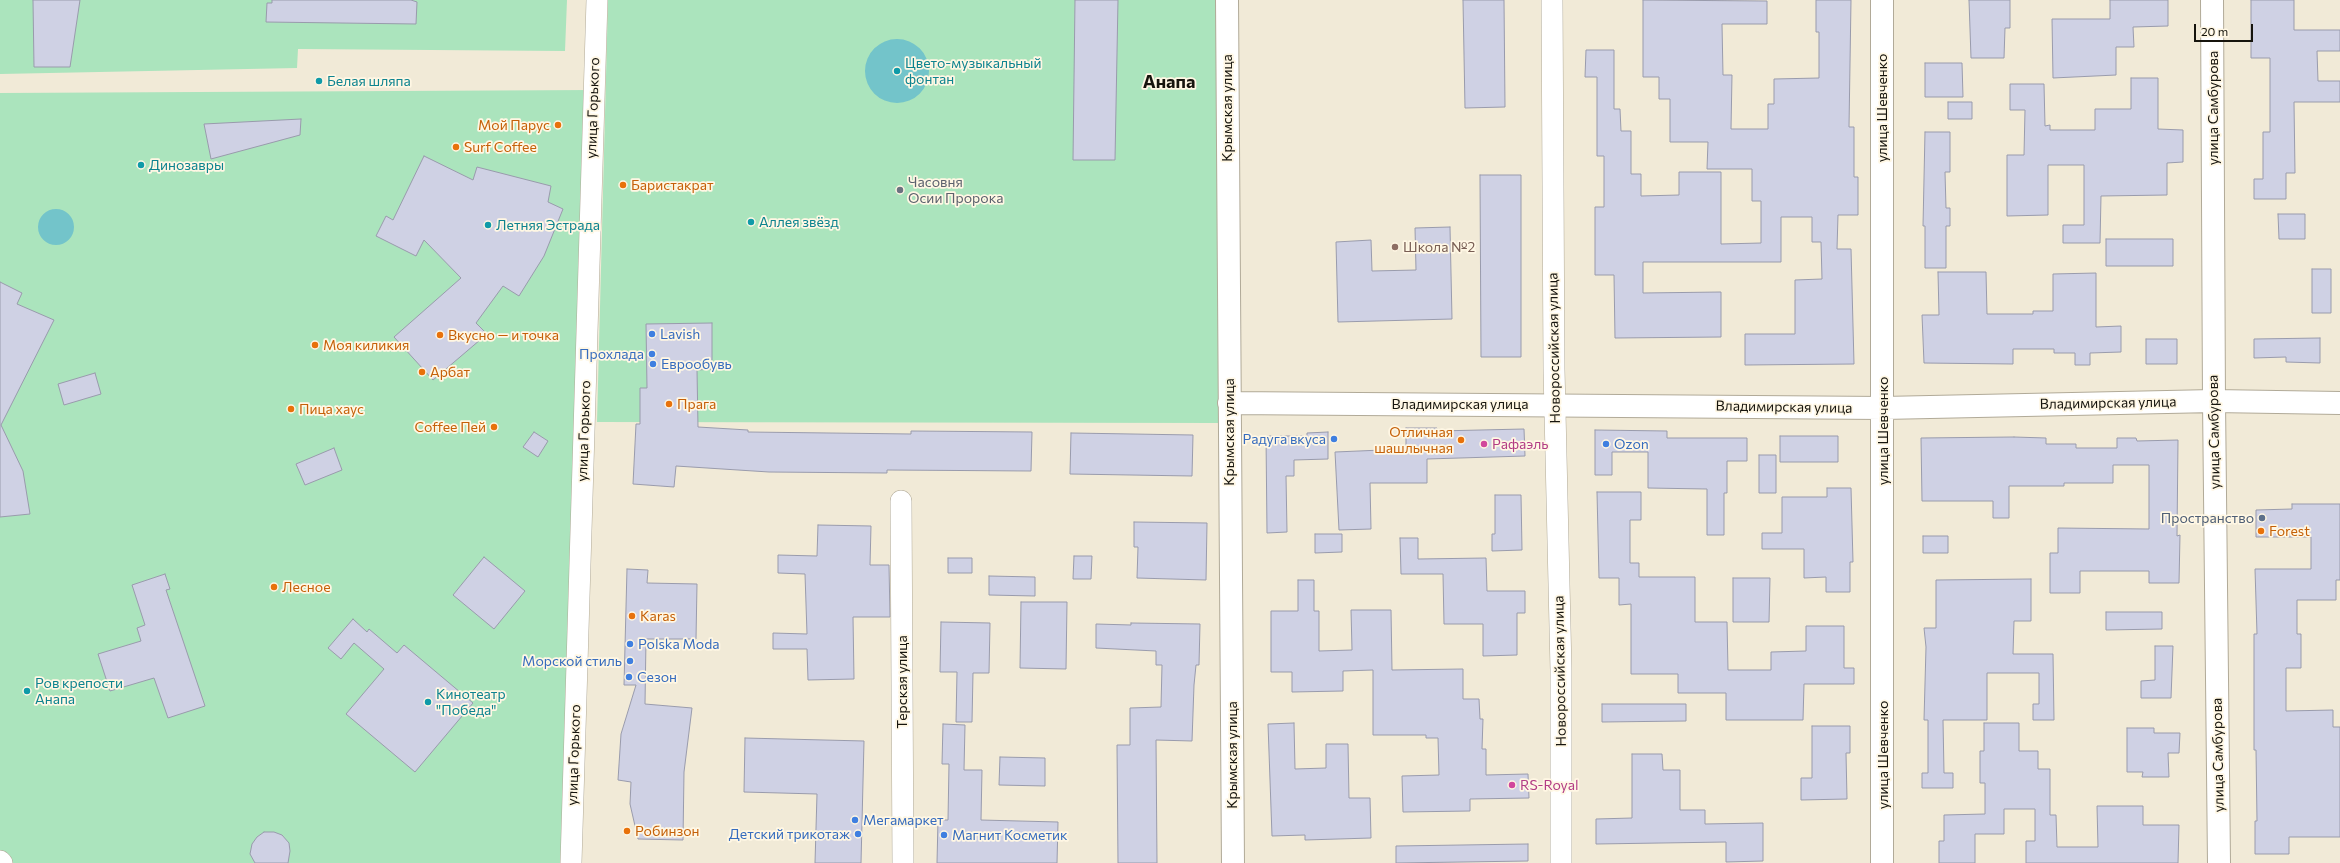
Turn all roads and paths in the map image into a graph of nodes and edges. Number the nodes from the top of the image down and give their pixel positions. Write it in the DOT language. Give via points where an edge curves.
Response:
graph roads {
  1 [pos="597,0"];
  2 [pos="1227,0"];
  3 [pos="1552,0"];
  4 [pos="1882,0"];
  5 [pos="2212,0"];
  6 [pos="2214,401"];
  7 [pos="1229,403"];
  8 [pos="2340,403"];
  9 [pos="1555,404"];
  10 [pos="1883,408"];
  11 [pos="900,501"];
  12 [pos="0,861"];
  13 [pos="2,863"];
  14 [pos="571,863"];
  15 [pos="903,863"];
  16 [pos="1232,863"];
  17 [pos="1561,863"];
  18 [pos="1882,863"];
  19 [pos="2219,863"];
  1 -- 14 [label="street, улица Горького"];
  2 -- 7 [label="street, Крымская улица"];
  3 -- 9 [label="street, Новороссийская улица"];
  4 -- 10 [label="street, улица Шевченко"];
  5 -- 6 [label="street, улица Самбурова"];
  6 -- 8 [label="street, Владимирская улица"];
  6 -- 10 [label="street, Владимирская улица"];
  6 -- 19 [label="street, улица Самбурова"];
  7 -- 9 [label="street, Владимирская улица"];
  7 -- 16 [label="street, Крымская улица"];
  9 -- 10 [label="street, Владимирская улица"];
  9 -- 17 [label="street, Новороссийская улица" via="1561,670"];
  10 -- 18 [label="street, улица Шевченко"];
  11 -- 15 [label="street, Терская улица"];
  12 -- 13 [label="street"];
}
